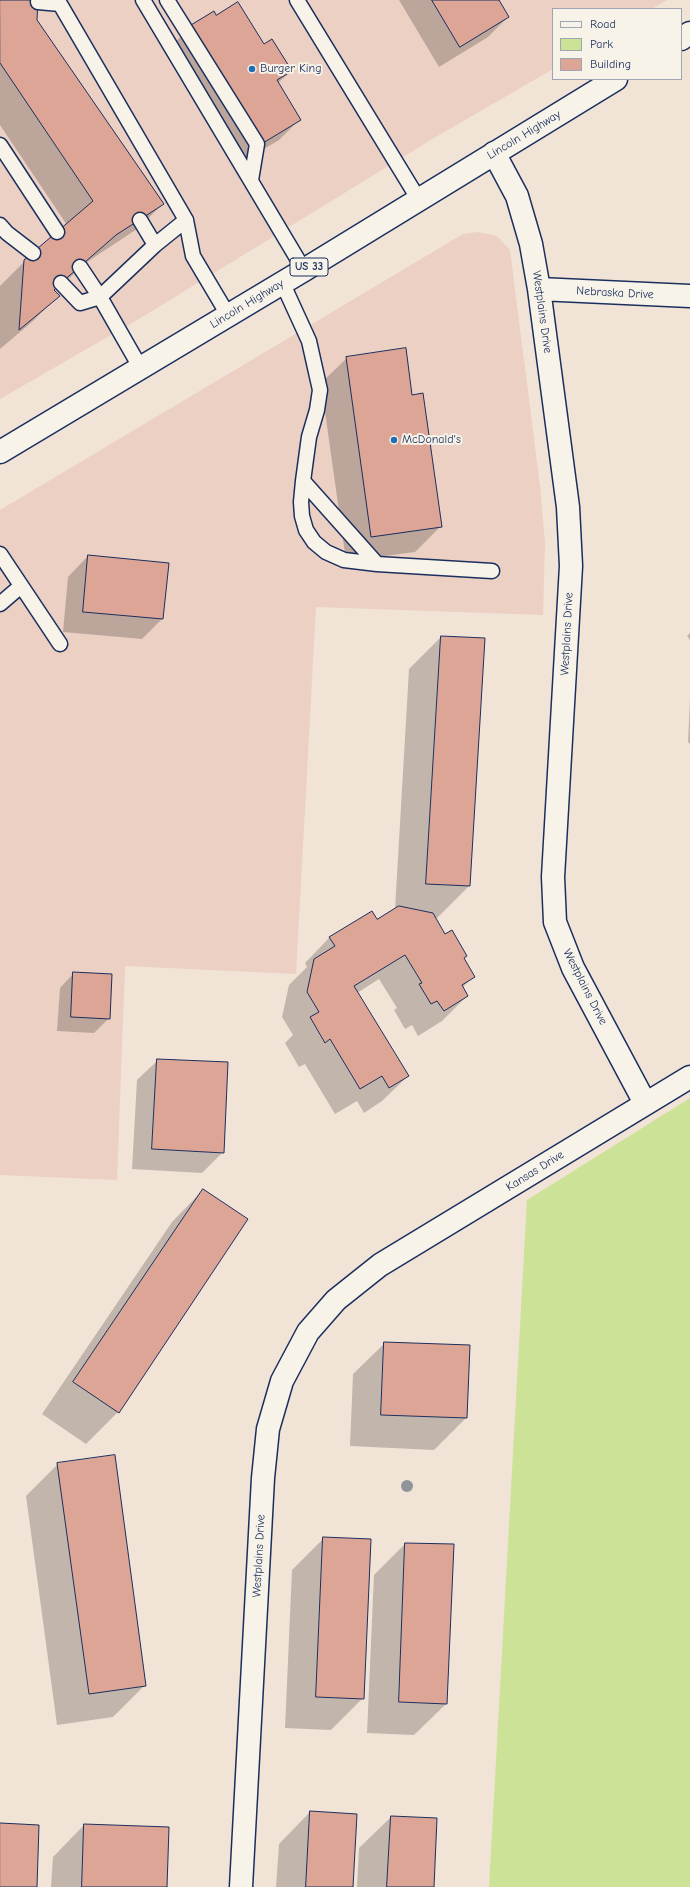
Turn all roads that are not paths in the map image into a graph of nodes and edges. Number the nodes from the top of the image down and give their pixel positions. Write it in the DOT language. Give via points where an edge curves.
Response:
graph roads {
  1 [pos="143,0"];
  2 [pos="167,0"];
  3 [pos="297,0"];
  4 [pos="38,2"];
  5 [pos="614,80"];
  6 [pos="0,145"];
  7 [pos="494,154"];
  8 [pos="251,180"];
  9 [pos="419,200"];
  10 [pos="140,220"];
  11 [pos="186,220"];
  12 [pos="0,225"];
  13 [pos="57,232"];
  14 [pos="155,245"];
  15 [pos="33,253"];
  16 [pos="80,267"];
  17 [pos="304,270"];
  18 [pos="282,282"];
  19 [pos="61,283"];
  20 [pos="539,289"];
  21 [pos="690,296"];
  22 [pos="100,297"];
  23 [pos="228,315"];
  24 [pos="140,367"];
  25 [pos="0,452"];
  26 [pos="303,481"];
  27 [pos="0,554"];
  28 [pos="377,564"];
  29 [pos="492,571"];
  30 [pos="21,586"];
  31 [pos="0,604"];
  32 [pos="60,644"];
  33 [pos="690,1076"];
  34 [pos="645,1103"];
  35 [pos="380,1265"];
  36 [pos="241,1887"];
  1 -- 8 [label="lane"];
  2 -- 8 [label="lane" via="257,144"];
  3 -- 9 [label="lane"];
  4 -- 11 [label="lane" via="60,4"];
  5 -- 7 [label="main road, Lincoln Highway / US 33"];
  6 -- 13 [label="lane"];
  7 -- 9 [label="main road, Lincoln Highway / US 33"];
  7 -- 20 [label="main road, Westplains Drive" via="516,196 531,244"];
  8 -- 17 [label="lane"];
  9 -- 17 [label="main road, Lincoln Highway / US 33"];
  10 -- 14 [label="lane"];
  11 -- 14 [label="lane"];
  11 -- 23 [label="lane" via="193,256"];
  12 -- 15 [label="lane"];
  14 -- 22 [label="lane"];
  16 -- 22 [label="lane"];
  17 -- 18 [label="main road, Lincoln Highway / US 33"];
  18 -- 23 [label="main road, Lincoln Highway / US 33"];
  18 -- 26 [label="lane" via="310,341 320,390 309,437"];
  19 -- 22 [label="lane" via="80,303"];
  20 -- 21 [label="main road, Nebraska Drive"];
  20 -- 34 [label="main road, Westplains Drive" via="568,507 571,566 553,877 555,922 573,968"];
  22 -- 24 [label="lane"];
  23 -- 24 [label="main road, Lincoln Highway / US 33"];
  24 -- 25 [label="main road, Lincoln Highway / US 33"];
  26 -- 28 [label="lane"];
  26 -- 28 [label="lane" via="302,516 306,530 314,542 326,552 344,560"];
  27 -- 30 [label="lane"];
  28 -- 29 [label="lane"];
  30 -- 31 [label="lane"];
  30 -- 32 [label="lane"];
  33 -- 34 [label="main road, Kansas Drive"];
  34 -- 35 [label="main road, Kansas Drive"];
  35 -- 36 [label="main road, Westplains Drive" via="336,1300 308,1332 282,1381 268,1429 263,1478"];
}
